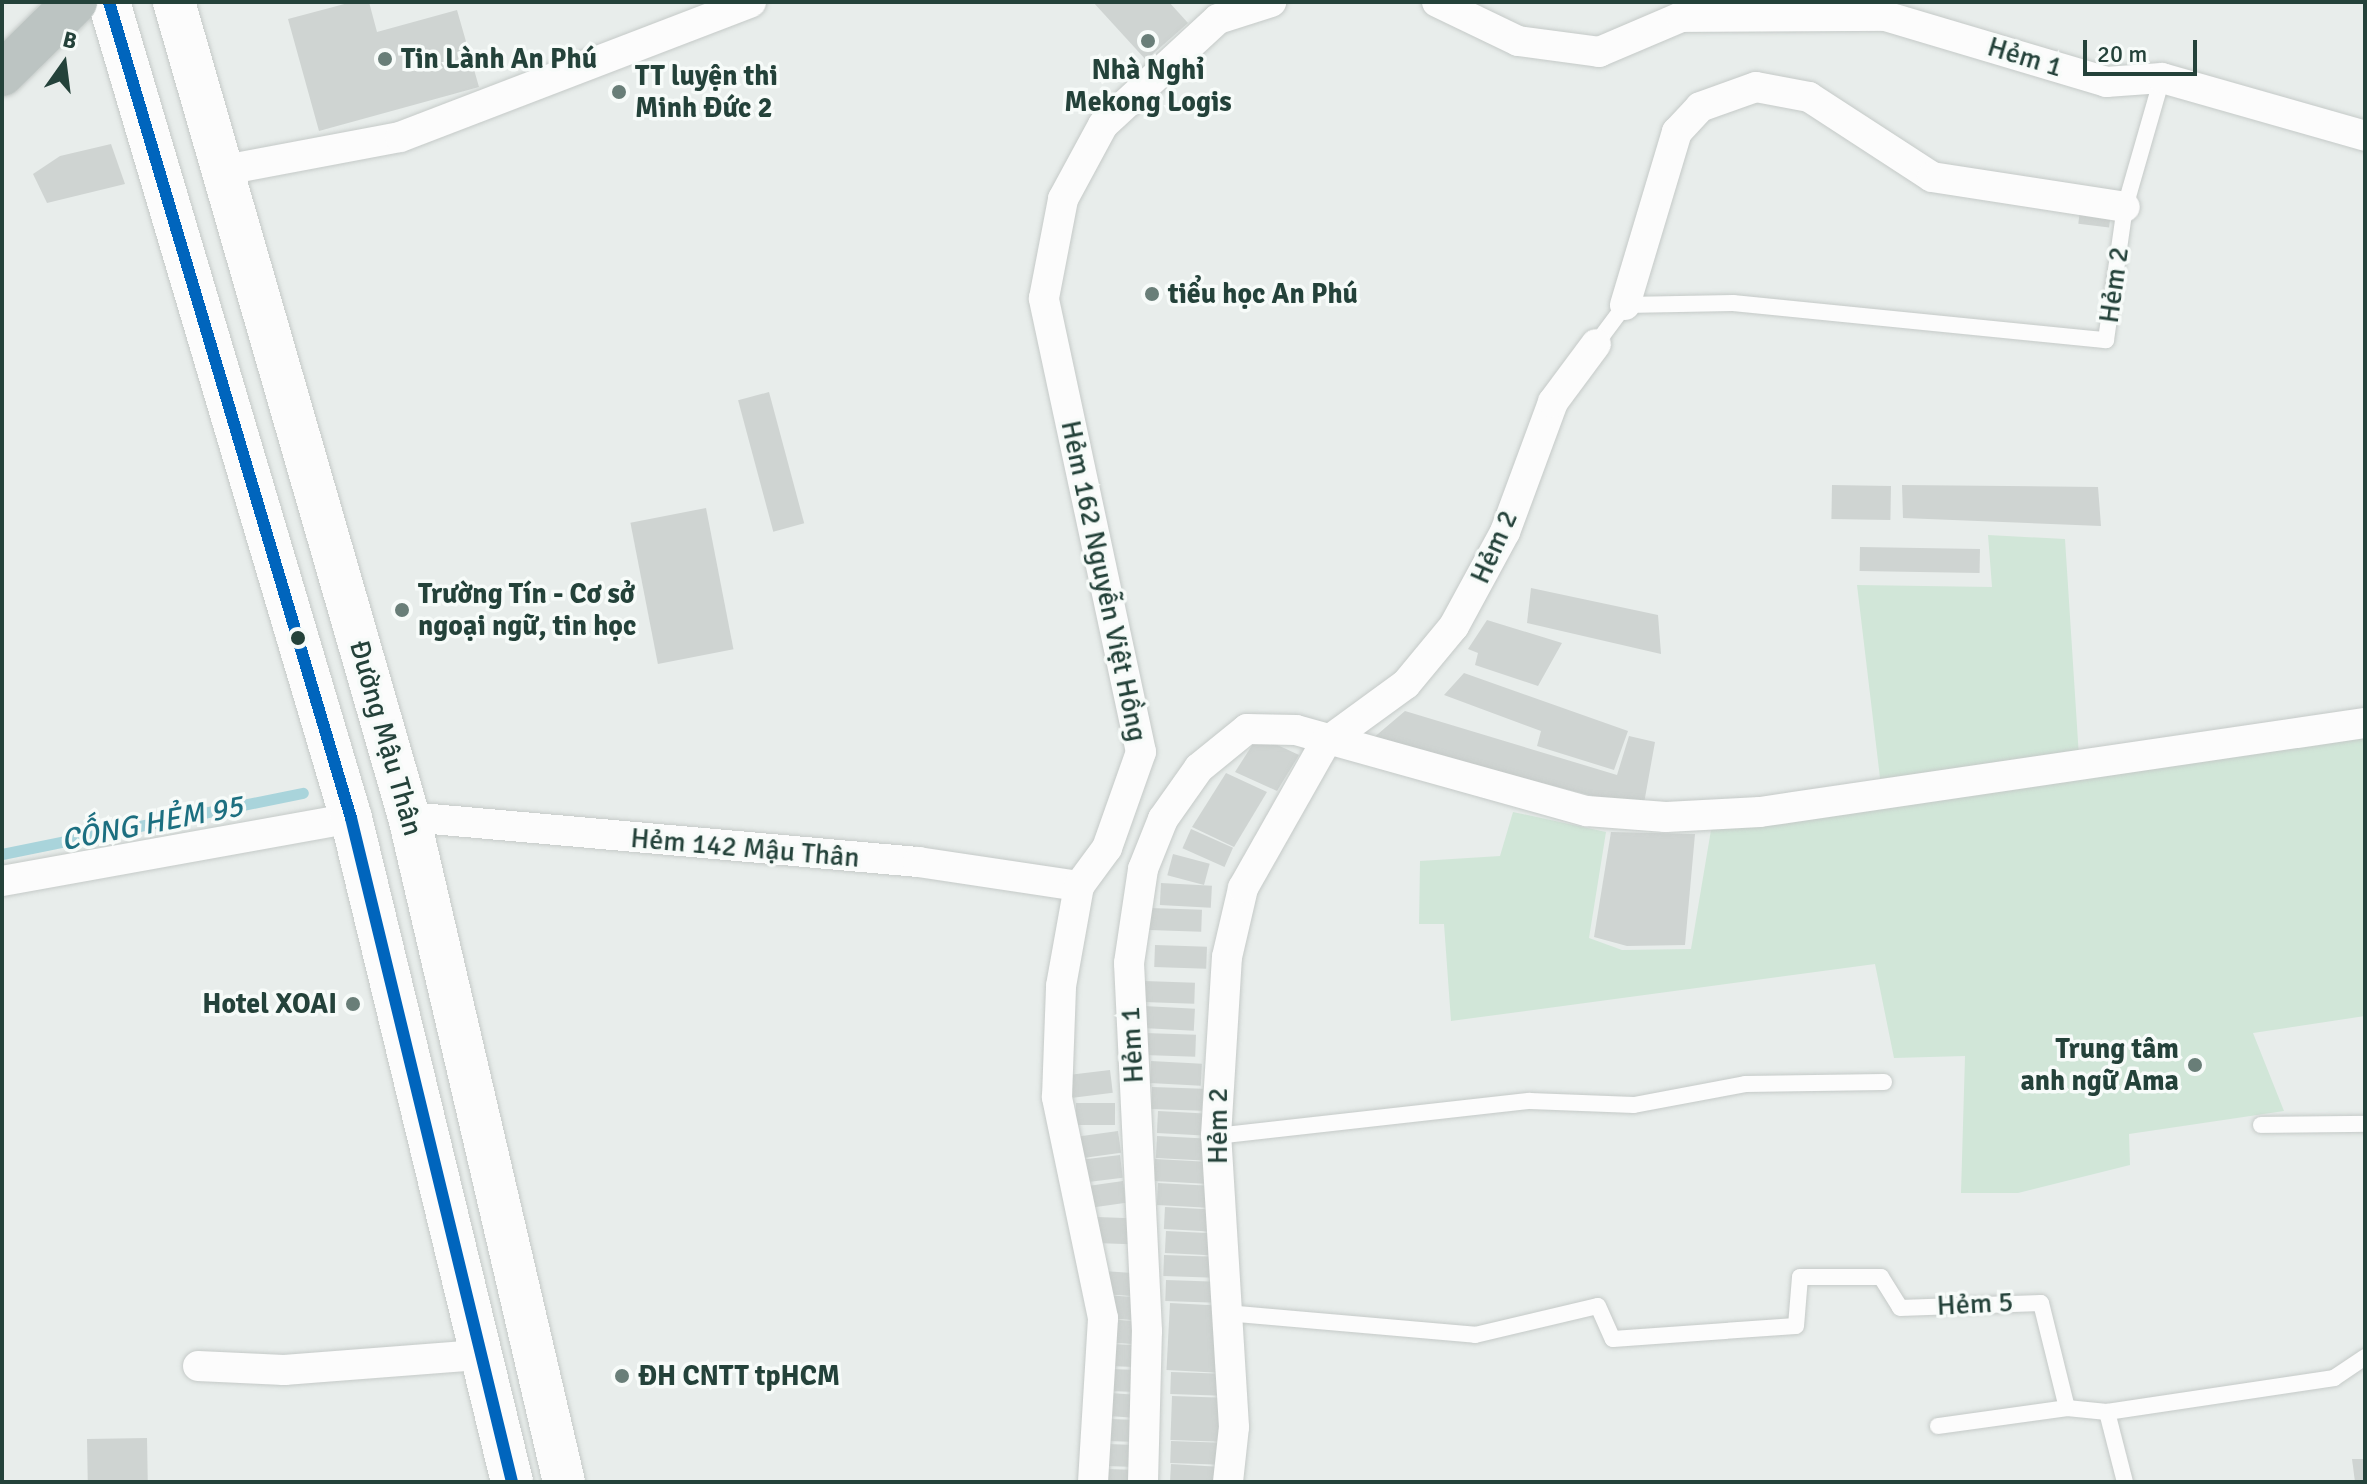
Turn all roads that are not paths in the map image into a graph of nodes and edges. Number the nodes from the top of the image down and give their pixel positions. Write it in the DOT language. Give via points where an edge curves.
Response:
graph roads {
  1 [pos="75,2"];
  2 [pos="109,2"];
  3 [pos="174,2"];
  4 [pos="751,2"];
  5 [pos="1271,2"];
  6 [pos="1437,2"];
  7 [pos="1824,9"];
  8 [pos="2,74"];
  9 [pos="2162,78"];
  10 [pos="2365,136"];
  11 [pos="225,170"];
  12 [pos="2125,207"];
  13 [pos="1625,305"];
  14 [pos="1596,344"];
  15 [pos="2365,723"];
  16 [pos="1325,743"];
  17 [pos="409,817"];
  18 [pos="351,818"];
  19 [pos="2,881"];
  20 [pos="1079,886"];
  21 [pos="1884,1082"];
  22 [pos="2365,1124"];
  23 [pos="2261,1125"];
  24 [pos="1216,1136"];
  25 [pos="1226,1313"];
  26 [pos="478,1355"];
  27 [pos="2365,1357"];
  28 [pos="198,1366"];
  29 [pos="2067,1408"];
  30 [pos="2107,1412"];
  31 [pos="1938,1426"];
  32 [pos="512,1482"];
  33 [pos="564,1482"];
  34 [pos="1093,1482"];
  35 [pos="1143,1482"];
  36 [pos="1228,1482"];
  37 [pos="2125,1482"];
  1 -- 8 [label="highway"];
  2 -- 18 [label="main road, Đường Mậu Thân"];
  3 -- 11 [label="main road, Đường Mậu Thân"];
  4 -- 11 [label="street" via="400,137"];
  5 -- 20 [label="street, Hẻm 162 Nguyễn Việt Hồng" via="1218,19 1166,63 1103,125 1063,199 1044,298 1141,752 1107,848"];
  6 -- 7 [label="street" via="1518,41 1599,52 1681,17"];
  7 -- 9 [label="street, Hẻm 1" via="1885,16 2106,82"];
  9 -- 10 [label="street, Hẻm 1"];
  9 -- 12 [label="lane, Hẻm 2"];
  11 -- 17 [label="main road, Đường Mậu Thân"];
  12 -- 13 [label="lane, Hẻm 2" via="2109,333 2099,341 1733,303"];
  12 -- 13 [label="street" via="1932,177 1809,97 1756,87 1700,107 1677,132"];
  13 -- 14 [label="lane, Hẻm 2"];
  14 -- 16 [label="street, Hẻm 2" via="1553,402 1505,532 1454,626 1406,684"];
  15 -- 16 [label="street, Hẻm 1" via="1760,812 1666,817 1587,811"];
  16 -- 24 [label="street, Hẻm 2" via="1243,888 1227,957"];
  16 -- 35 [label="street, Hẻm 1" via="1268,724 1222,746 1179,792 1143,869 1128,1021 1144,1223"];
  17 -- 18 [label="main road"];
  17 -- 20 [label="street, Hẻm 142 Mậu Thân" via="918,862"];
  17 -- 33 [label="main road, Đường Mậu Thân"];
  18 -- 19 [label="street"];
  18 -- 26 [label="main road, Đường Mậu Thân"];
  20 -- 34 [label="street, Hẻm 162 Nguyễn Việt Hồng" via="1061,986 1057,1097 1103,1318"];
  21 -- 24 [label="lane" via="1745,1084 1634,1105 1530,1101"];
  22 -- 23 [label="lane"];
  24 -- 25 [label="street, Hẻm 2"];
  25 -- 29 [label="lane, Hẻm 5" via="1475,1335 1598,1306 1610,1339 1796,1326 1801,1320 1800,1277 1881,1277 1900,1308 2041,1303"];
  25 -- 36 [label="street, Hẻm 2" via="1234,1427"];
  26 -- 28 [label="street" via="284,1370"];
  26 -- 32 [label="main road, Đường Mậu Thân"];
  27 -- 30 [label="lane" via="2334,1378"];
  29 -- 30 [label="lane"];
  29 -- 31 [label="lane"];
  30 -- 37 [label="lane"];
}
